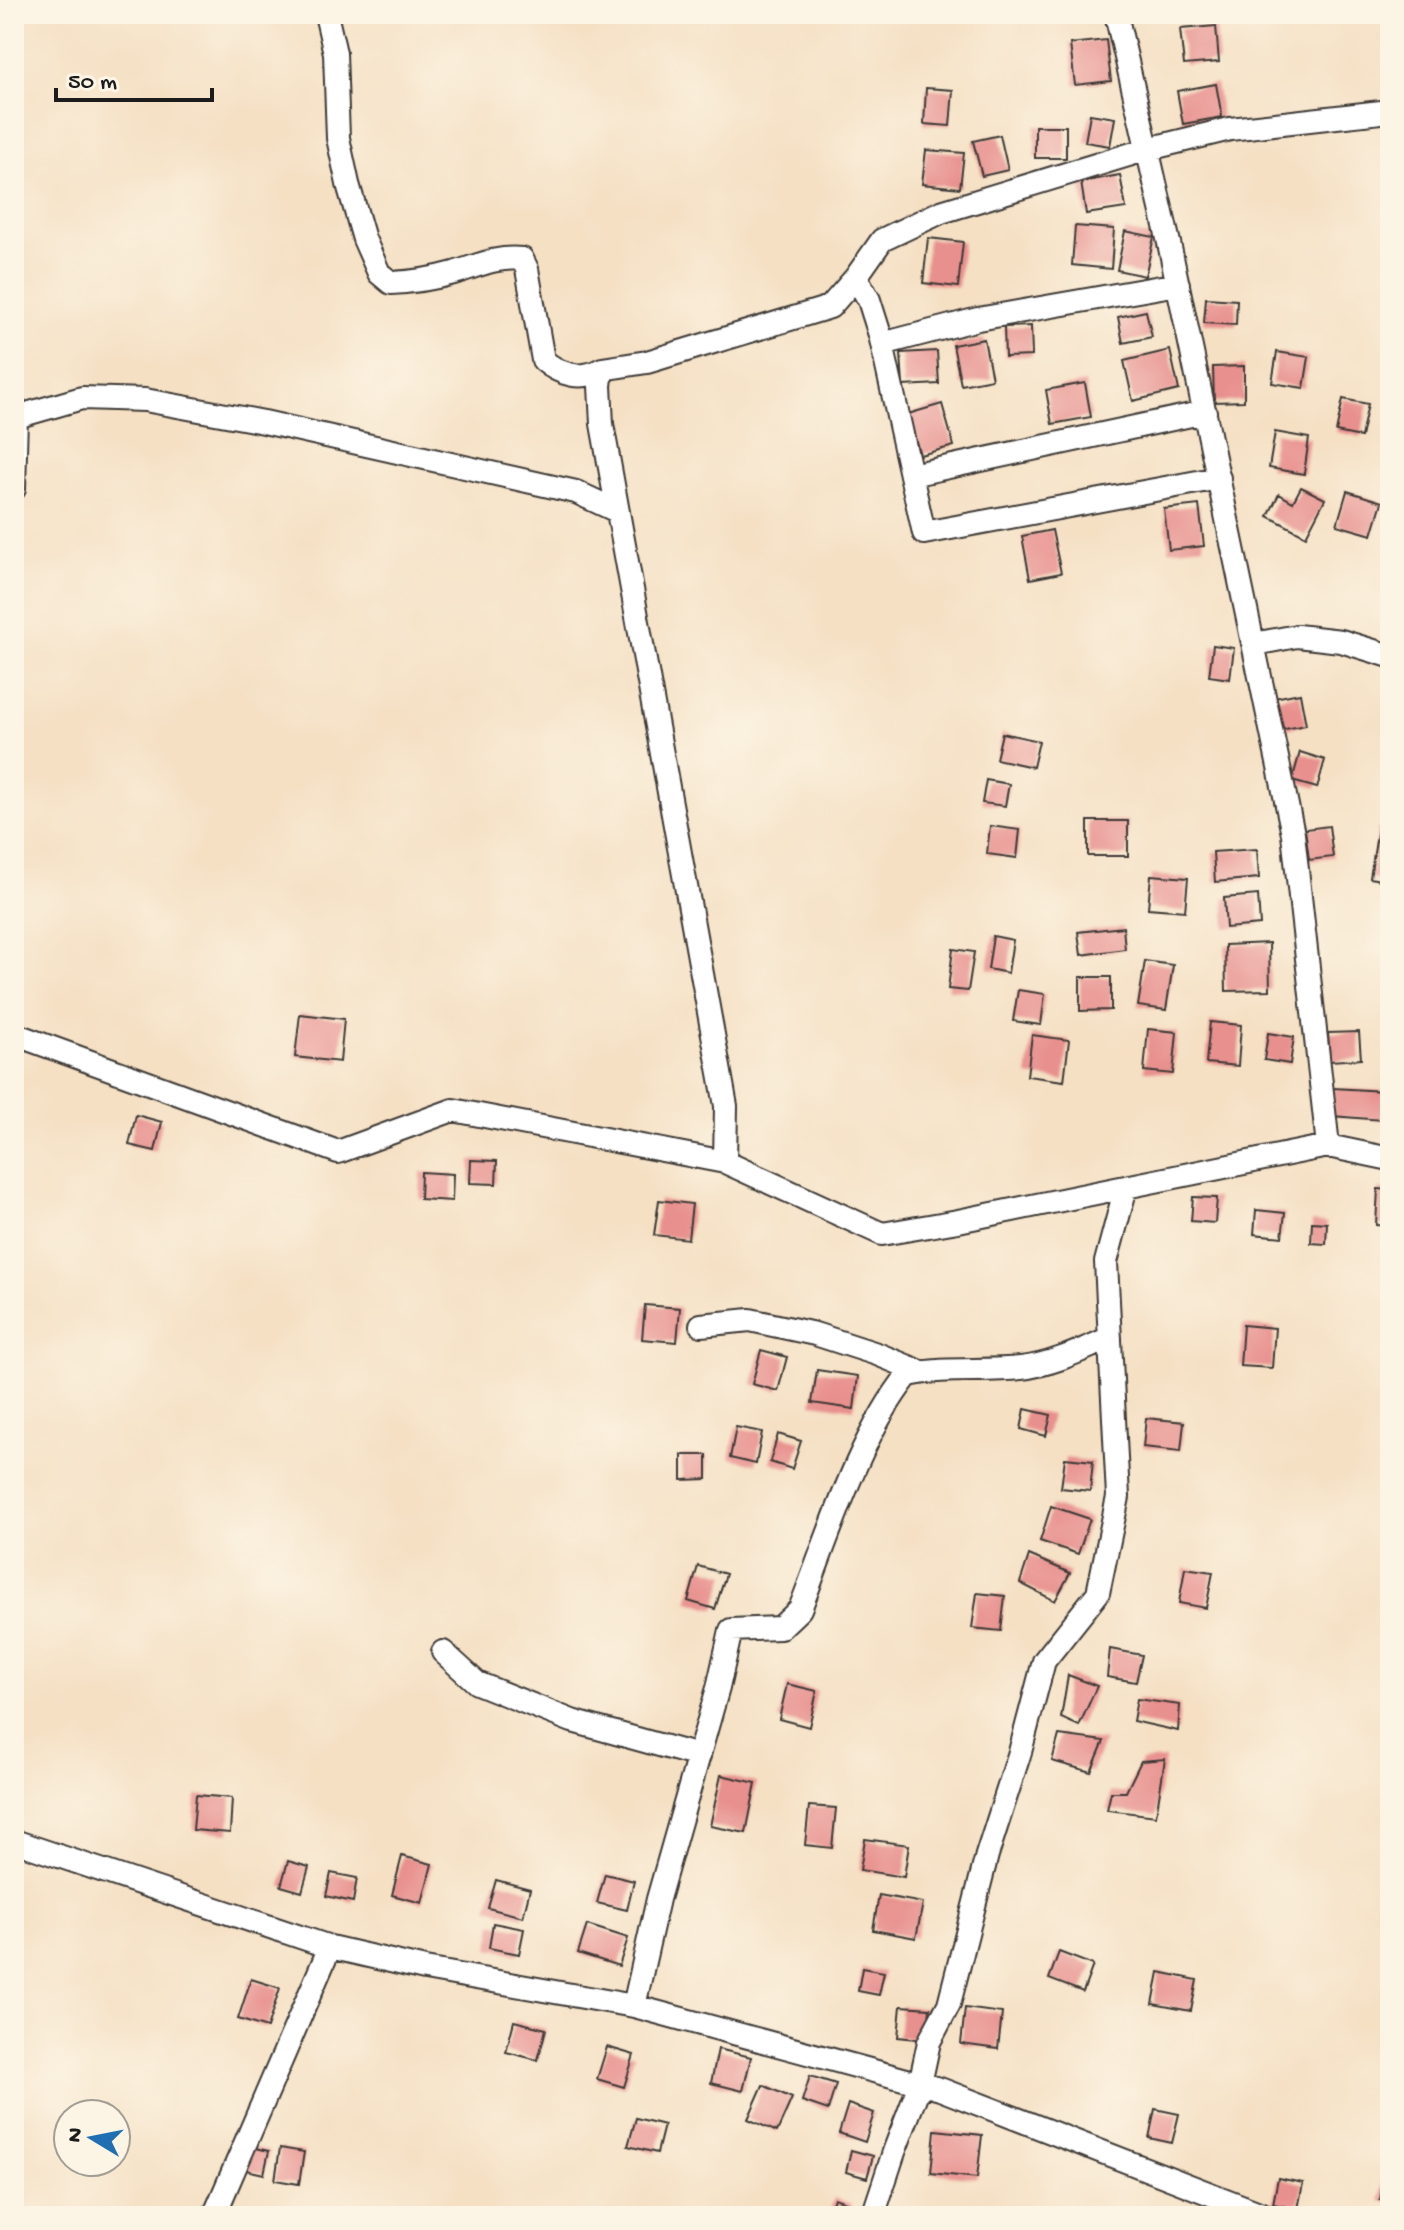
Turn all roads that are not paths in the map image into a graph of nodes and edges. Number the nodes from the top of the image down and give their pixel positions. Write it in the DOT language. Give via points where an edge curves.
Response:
graph roads {
  1 [pos="326,14"];
  2 [pos="1116,14"];
  3 [pos="1390,111"];
  4 [pos="1148,149"];
  5 [pos="856,277"];
  6 [pos="1178,284"];
  7 [pos="882,344"];
  8 [pos="602,369"];
  9 [pos="15,411"];
  10 [pos="1205,412"];
  11 [pos="911,475"];
  12 [pos="1219,478"];
  13 [pos="14,489"];
  14 [pos="617,511"];
  15 [pos="1254,644"];
  16 [pos="1390,656"];
  17 [pos="14,1034"];
  18 [pos="1328,1146"];
  19 [pos="1390,1159"];
  20 [pos="725,1162"];
  21 [pos="1126,1187"];
  22 [pos="701,1325"];
  23 [pos="1110,1338"];
  24 [pos="921,1372"];
  25 [pos="443,1652"];
  26 [pos="699,1756"];
  27 [pos="14,1841"];
  28 [pos="330,1947"];
  29 [pos="634,2006"];
  30 [pos="920,2084"];
  31 [pos="214,2216"];
  32 [pos="873,2216"];
  33 [pos="1267,2216"];
  1 -- 8 [label="street" via="335,53 338,138 364,239 379,273 391,283 415,282 488,261 522,259 543,360 569,375 591,376"];
  2 -- 4 [label="street"];
  3 -- 4 [label="street" via="1230,129"];
  4 -- 5 [label="street" via="941,212 882,240"];
  4 -- 6 [label="street"];
  5 -- 7 [label="street"];
  5 -- 8 [label="street" via="830,307 647,362"];
  6 -- 7 [label="street" via="978,319"];
  6 -- 10 [label="street"];
  7 -- 11 [label="street"];
  8 -- 14 [label="street" via="602,424"];
  9 -- 13 [label="street"];
  9 -- 14 [label="street" via="82,398 145,400 562,488"];
  10 -- 11 [label="street"];
  10 -- 12 [label="street"];
  11 -- 12 [label="street" via="924,533"];
  12 -- 15 [label="street"];
  14 -- 20 [label="street" via="726,1106"];
  15 -- 16 [label="street" via="1297,636 1341,641"];
  15 -- 18 [label="street" via="1293,834"];
  17 -- 20 [label="street" via="338,1152 453,1110"];
  18 -- 19 [label="street"];
  18 -- 21 [label="street"];
  20 -- 21 [label="street" via="882,1234"];
  21 -- 23 [label="street" via="1106,1262"];
  22 -- 24 [label="street" via="750,1320 789,1328"];
  23 -- 24 [label="street" via="1024,1368"];
  23 -- 30 [label="street" via="1118,1497 1098,1593 1044,1661 949,2004 929,2042"];
  24 -- 26 [label="street" via="908,1375 866,1442 800,1609 780,1628 731,1630"];
  25 -- 26 [label="street" via="477,1683 572,1721"];
  26 -- 29 [label="street"];
  27 -- 28 [label="street"];
  28 -- 29 [label="street"];
  28 -- 31 [label="street"];
  29 -- 30 [label="street"];
  30 -- 32 [label="street"];
  30 -- 33 [label="street"];
}
